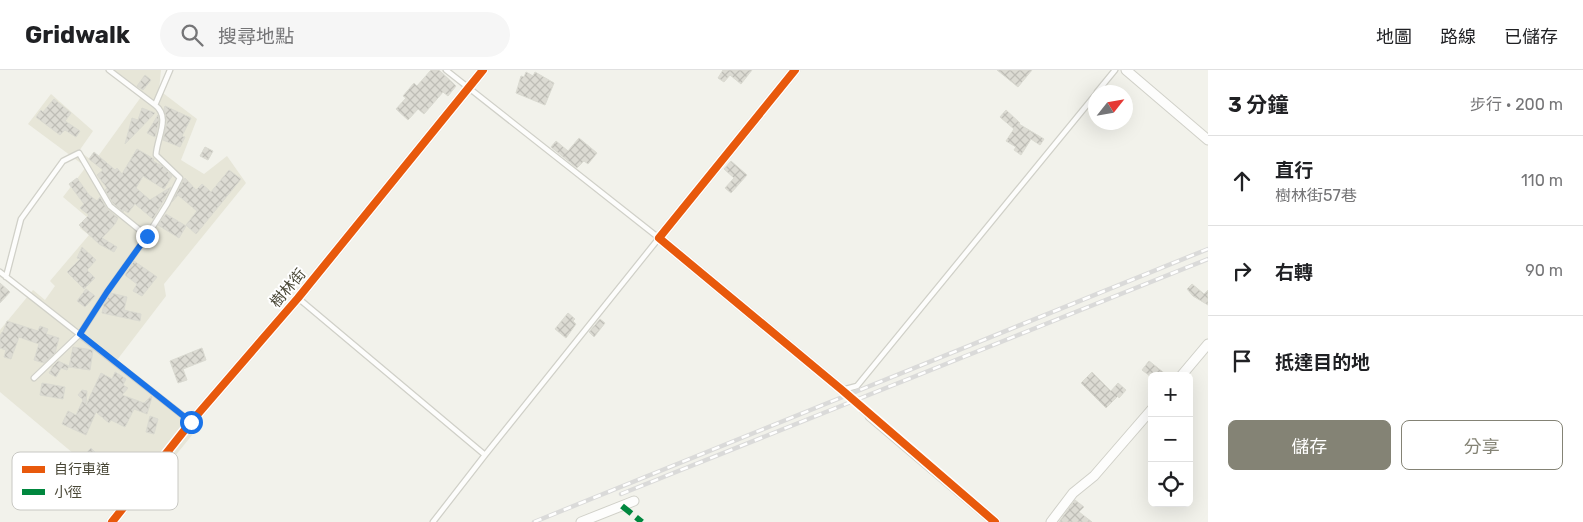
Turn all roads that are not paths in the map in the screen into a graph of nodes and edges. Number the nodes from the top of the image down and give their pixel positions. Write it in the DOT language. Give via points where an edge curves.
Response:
graph roads {
  1 [pos="109,70"];
  2 [pos="170,70"];
  3 [pos="446,70"];
  4 [pos="483,70"];
  5 [pos="796,70"];
  6 [pos="1116,70"];
  7 [pos="1126,70"];
  8 [pos="1104,85"];
  9 [pos="468,87"];
  10 [pos="1088,104"];
  11 [pos="155,105"];
  12 [pos="1208,140"];
  13 [pos="147,236"];
  14 [pos="659,238"];
  15 [pos="0,272"];
  16 [pos="6,277"];
  17 [pos="298,298"];
  18 [pos="80,334"];
  19 [pos="1208,344"];
  20 [pos="1184,372"];
  21 [pos="34,378"];
  22 [pos="842,390"];
  23 [pos="1148,414"];
  24 [pos="870,416"];
  25 [pos="191,422"];
  26 [pos="167,452"];
  27 [pos="485,455"];
  28 [pos="634,501"];
  29 [pos="121,510"];
  30 [pos="112,522"];
  31 [pos="433,522"];
  32 [pos="581,522"];
  33 [pos="995,522"];
  34 [pos="1050,522"];
  1 -- 11 [label="lane"];
  2 -- 11 [label="lane"];
  3 -- 9 [label="lane"];
  4 -- 9 [label="street, 樹林街"];
  5 -- 14 [label="street"];
  6 -- 8 [label="lane"];
  7 -- 12 [label="street"];
  9 -- 14 [label="lane"];
  9 -- 17 [label="street, 樹林街"];
  10 -- 22 [label="lane" via="857,386"];
  11 -- 13 [label="lane" via="164,119 156,155 180,178"];
  13 -- 16 [label="lane" via="110,206 79,153 63,161 21,219"];
  13 -- 18 [label="lane"];
  14 -- 22 [label="street"];
  14 -- 27 [label="lane"];
  15 -- 16 [label="lane"];
  16 -- 18 [label="lane"];
  17 -- 25 [label="street, 樹林街"];
  17 -- 27 [label="lane"];
  18 -- 21 [label="lane"];
  18 -- 25 [label="lane"];
  19 -- 20 [label="street"];
  23 -- 34 [label="street"];
  24 -- 33 [label="street"];
  25 -- 26 [label="street, 樹林街"];
  27 -- 31 [label="lane"];
  28 -- 32 [label="street"];
  29 -- 30 [label="street, 樹林街"];
}
